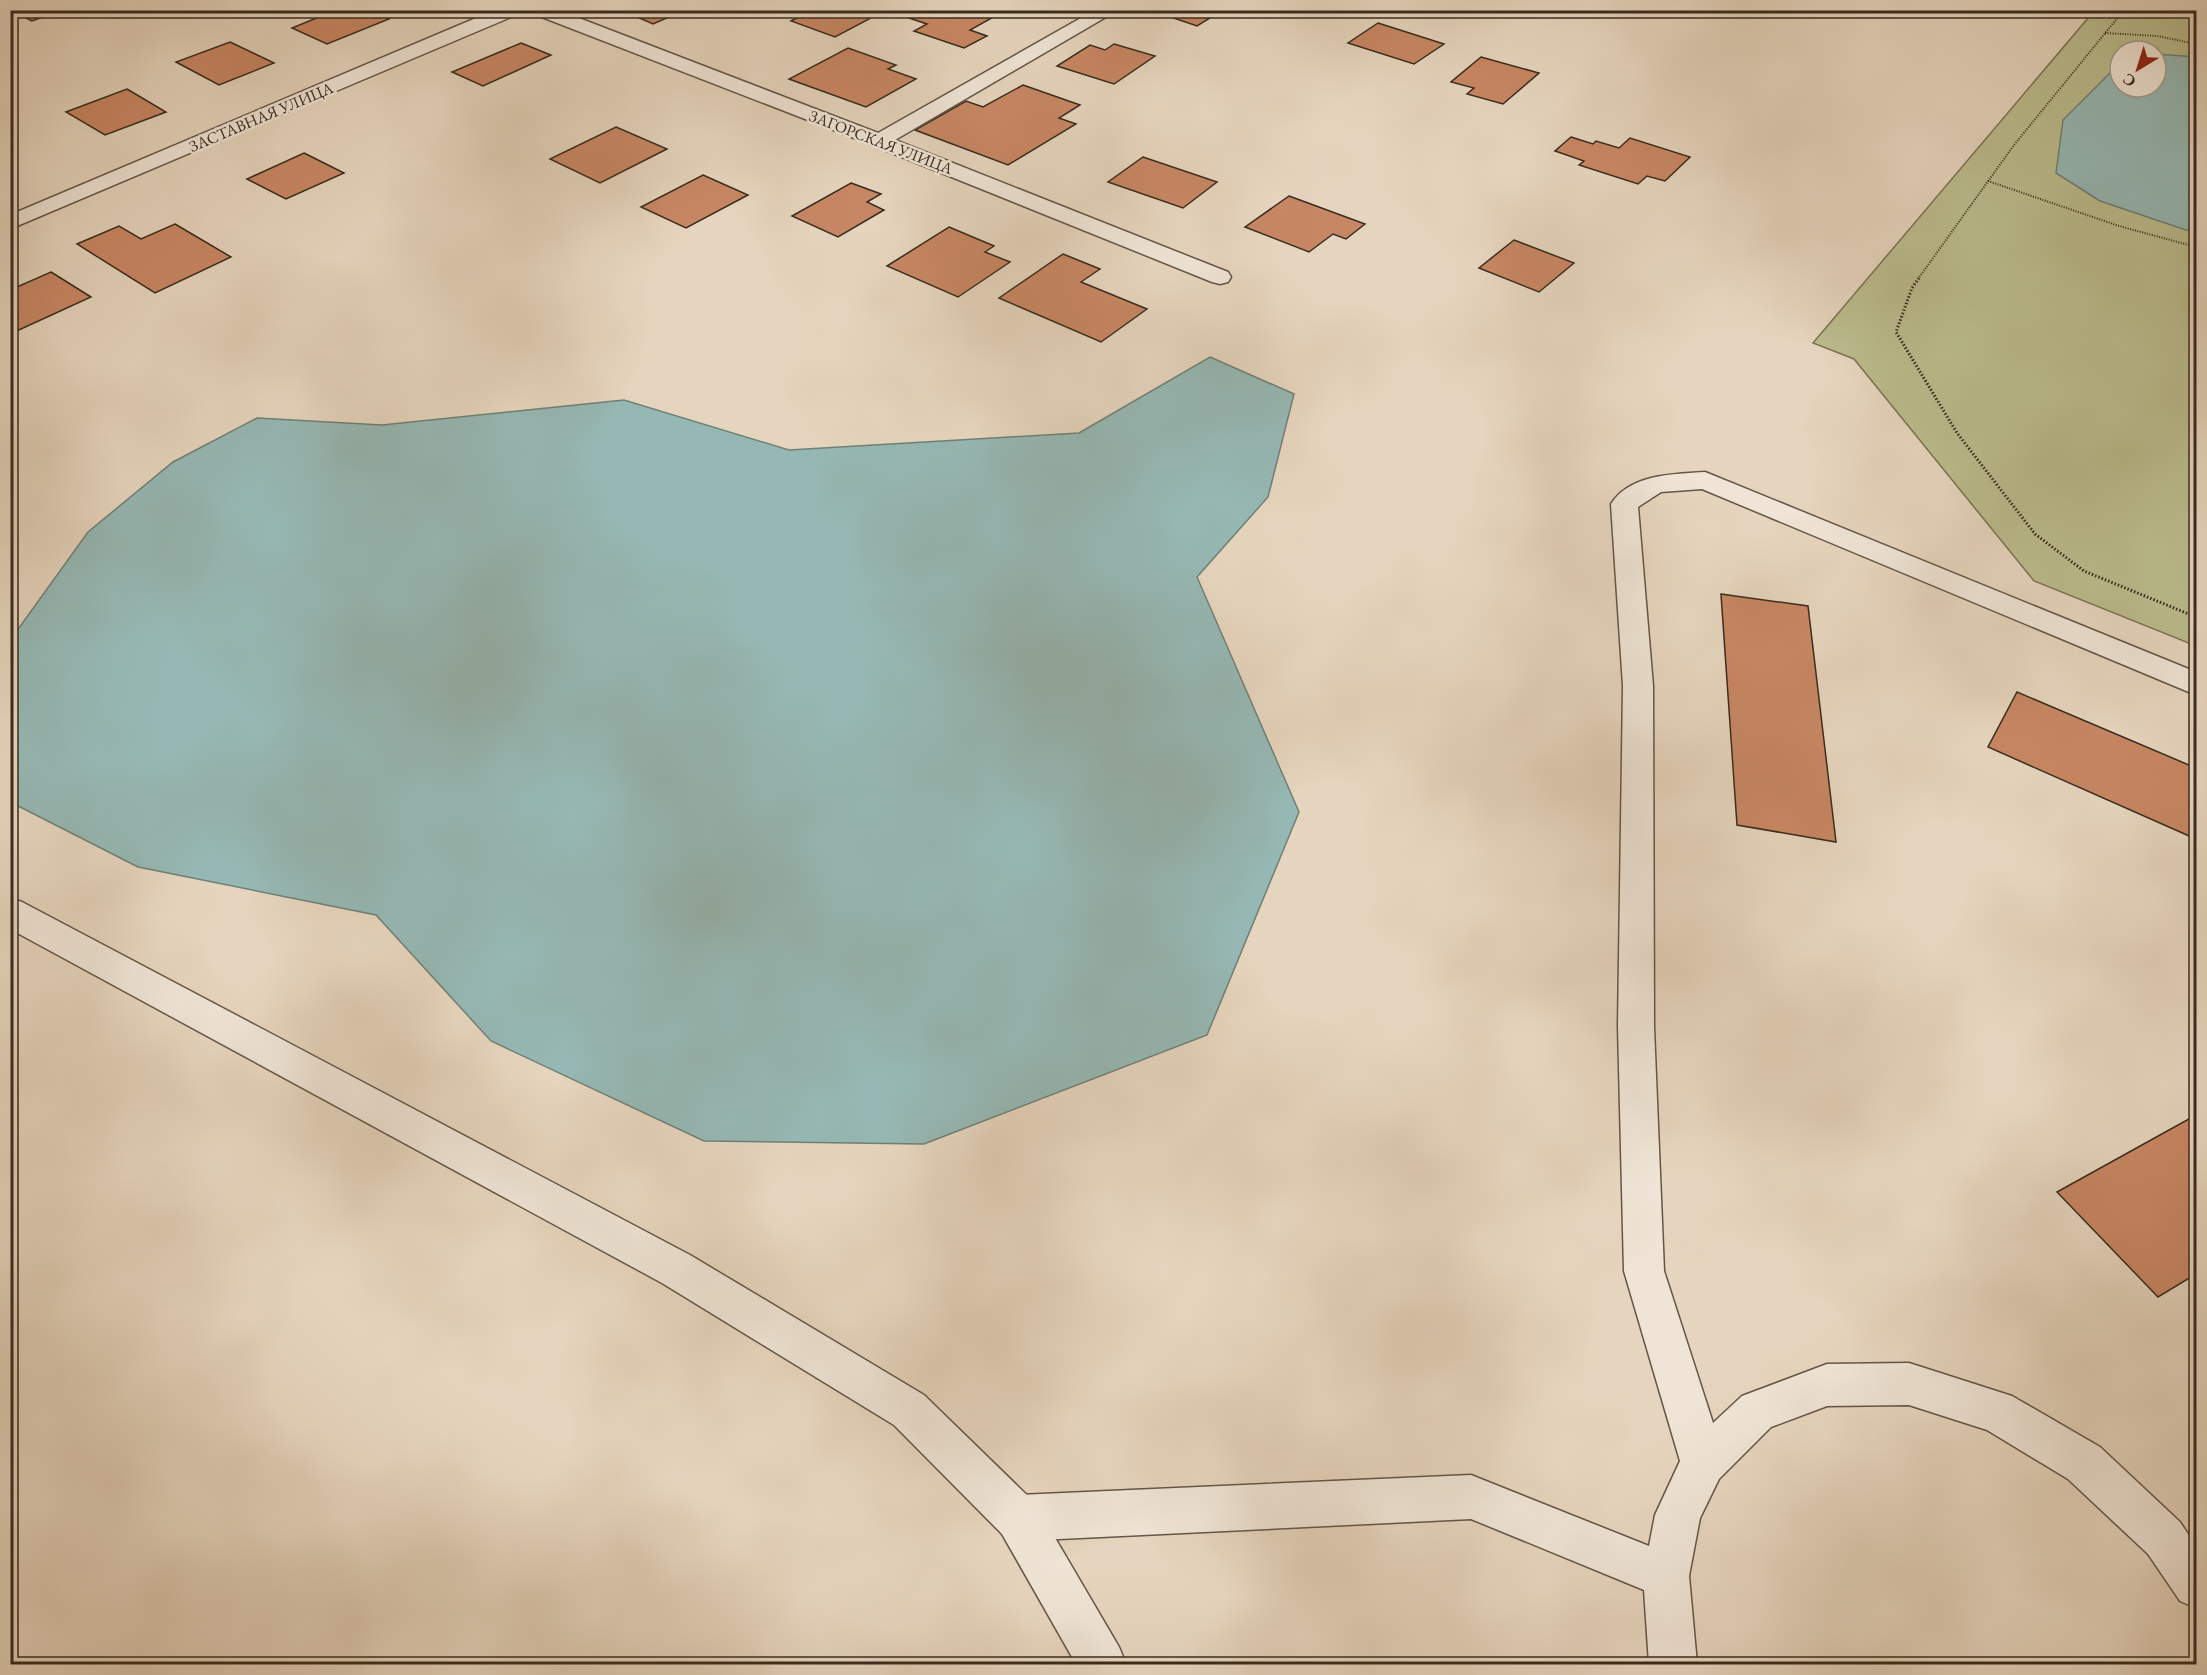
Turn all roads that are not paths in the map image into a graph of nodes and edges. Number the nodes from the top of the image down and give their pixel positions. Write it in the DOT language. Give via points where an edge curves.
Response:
graph roads {
  1 [pos="512,10"];
  2 [pos="540,10"];
  3 [pos="1109,10"];
  4 [pos="879,141"];
  5 [pos="10,223"];
  6 [pos="1220,277"];
  7 [pos="2196,684"];
  8 [pos="10,912"];
  9 [pos="1703,1464"];
  10 [pos="1018,1518"];
  11 [pos="1666,1576"];
  12 [pos="2196,1585"];
  13 [pos="1102,1665"];
  14 [pos="1673,1665"];
  1 -- 5 [label="street, ЗАСТАВНАЯ УЛИЦА"];
  2 -- 4 [label="street, ЗАГОРСКАЯ УЛИЦА"];
  3 -- 4 [label="street"];
  4 -- 6 [label="street, ЗАГОРСКАЯ УЛИЦА"];
  7 -- 9 [label="street" via="1705,480 1655,484 1624,504 1638,686 1636,1027 1644,1271"];
  8 -- 10 [label="street" via="676,1269 909,1410"];
  9 -- 11 [label="street" via="1678,1515"];
  9 -- 12 [label="street" via="1757,1411 1827,1385 1909,1384 1997,1411 2084,1463 2164,1538"];
  10 -- 11 [label="street" via="1471,1497"];
  10 -- 13 [label="street"];
  11 -- 14 [label="street"];
}
